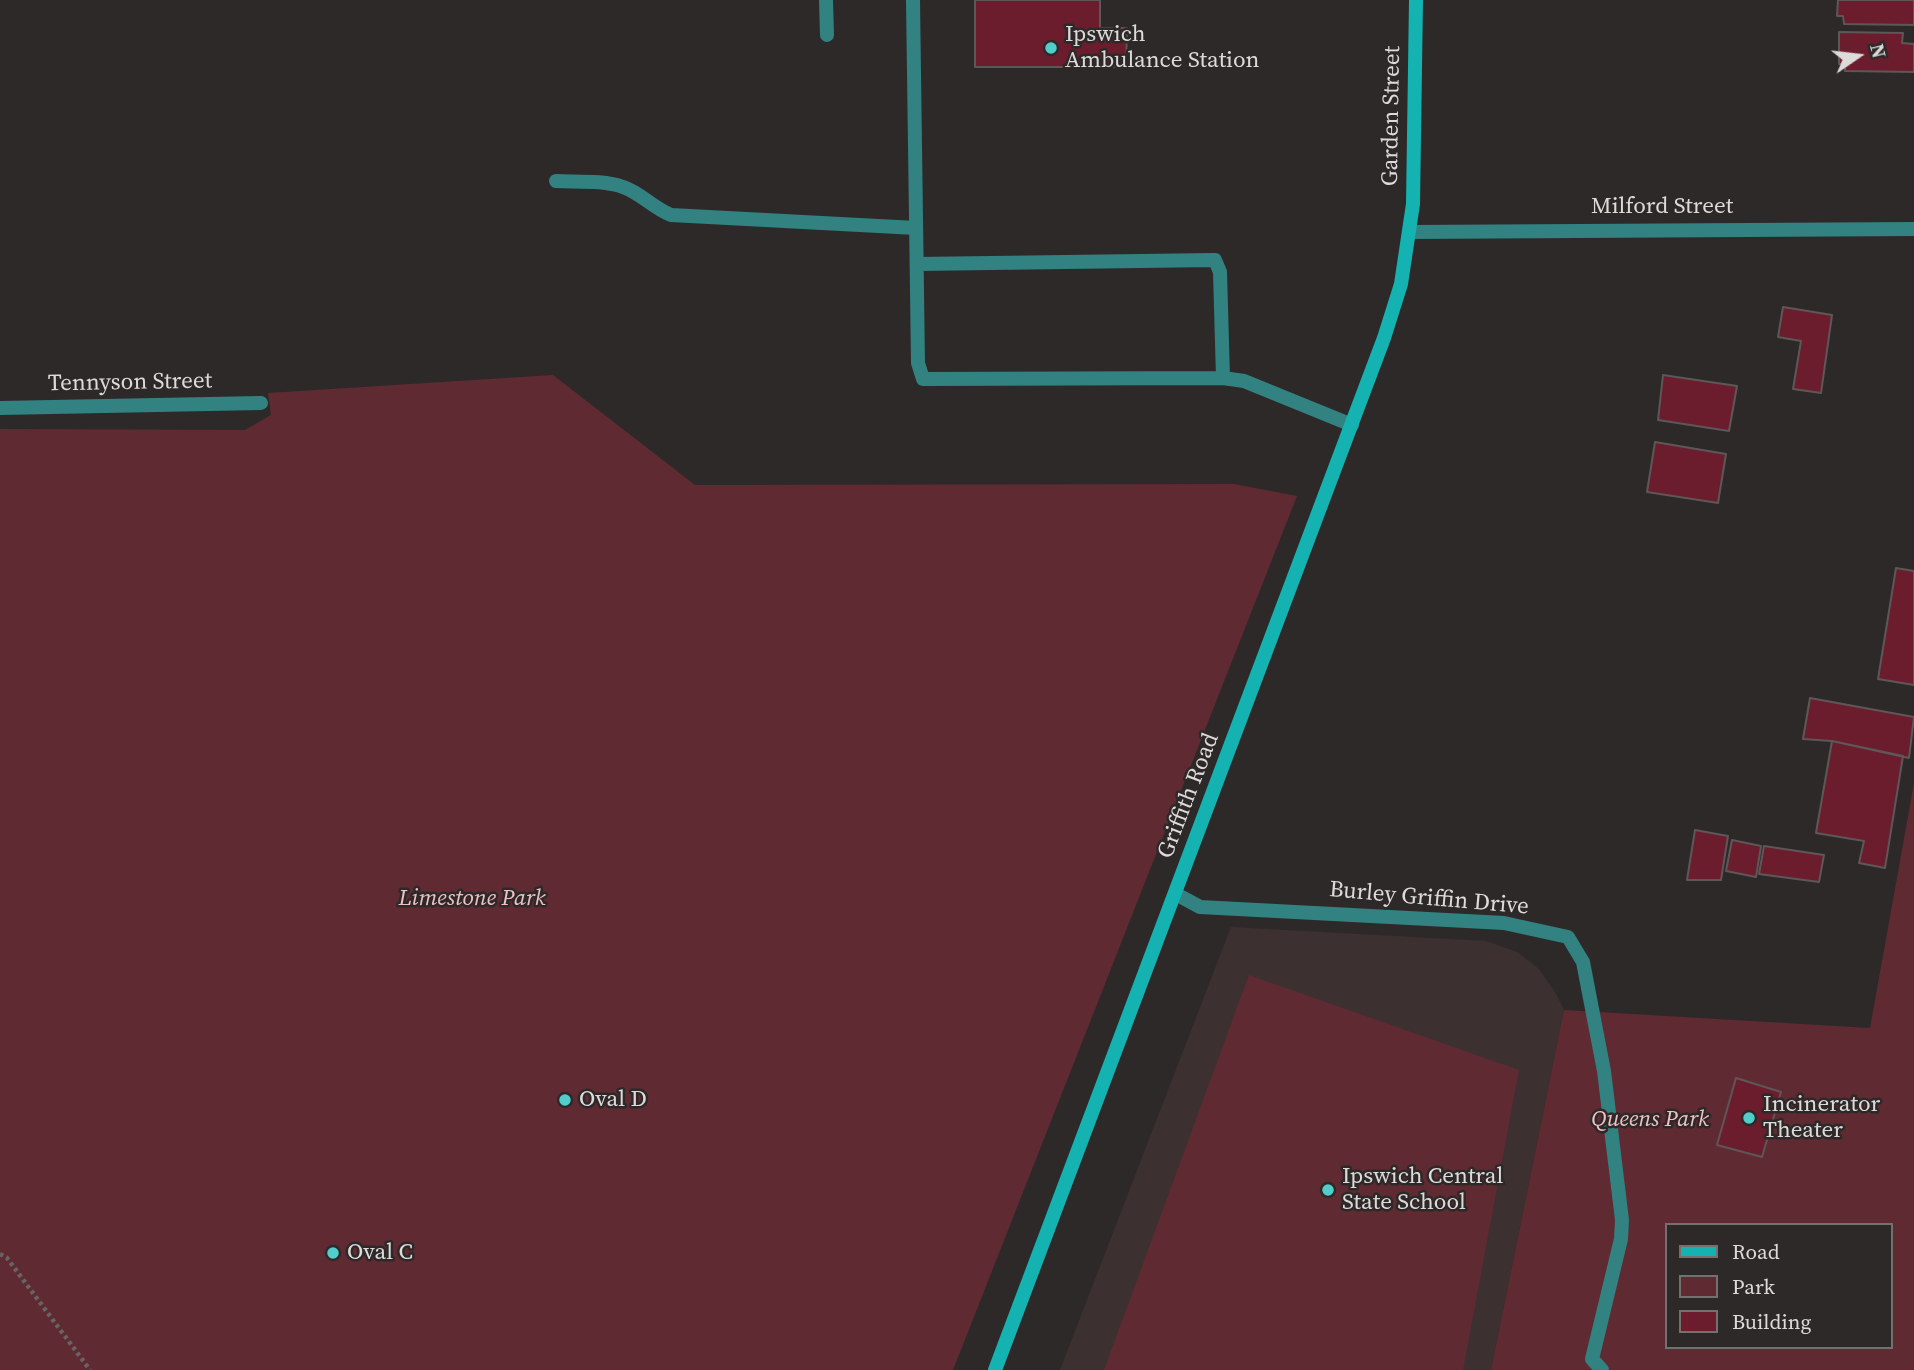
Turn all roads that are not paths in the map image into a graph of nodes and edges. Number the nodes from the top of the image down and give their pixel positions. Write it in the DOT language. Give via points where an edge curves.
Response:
graph roads {
  1 [pos="826,0"];
  2 [pos="914,0"];
  3 [pos="1416,0"];
  4 [pos="827,35"];
  5 [pos="556,181"];
  6 [pos="916,228"];
  7 [pos="1914,229"];
  8 [pos="1410,232"];
  9 [pos="917,264"];
  10 [pos="1223,378"];
  11 [pos="261,403"];
  12 [pos="0,408"];
  13 [pos="1352,425"];
  14 [pos="1177,894"];
  15 [pos="1593,1366"];
  16 [pos="995,1370"];
  1 -- 4 [label="street"];
  2 -- 6 [label="street"];
  3 -- 8 [label="street, Garden Street"];
  5 -- 6 [label="street" via="621,186 671,215"];
  6 -- 9 [label="street"];
  7 -- 8 [label="street, Milford Street"];
  8 -- 13 [label="street, Griffith Road" via="1397,295"];
  9 -- 10 [label="street" via="918,363 923,379"];
  9 -- 10 [label="street" via="1215,260 1220,272"];
  10 -- 13 [label="street" via="1244,381"];
  11 -- 12 [label="street, Tennyson Street"];
  13 -- 14 [label="street, Griffith Road"];
  14 -- 15 [label="street, Burley Griffin Drive" via="1200,906 1504,923 1568,937 1576,945 1604,1071 1622,1220"];
  14 -- 16 [label="street, Griffith Road"];
}
